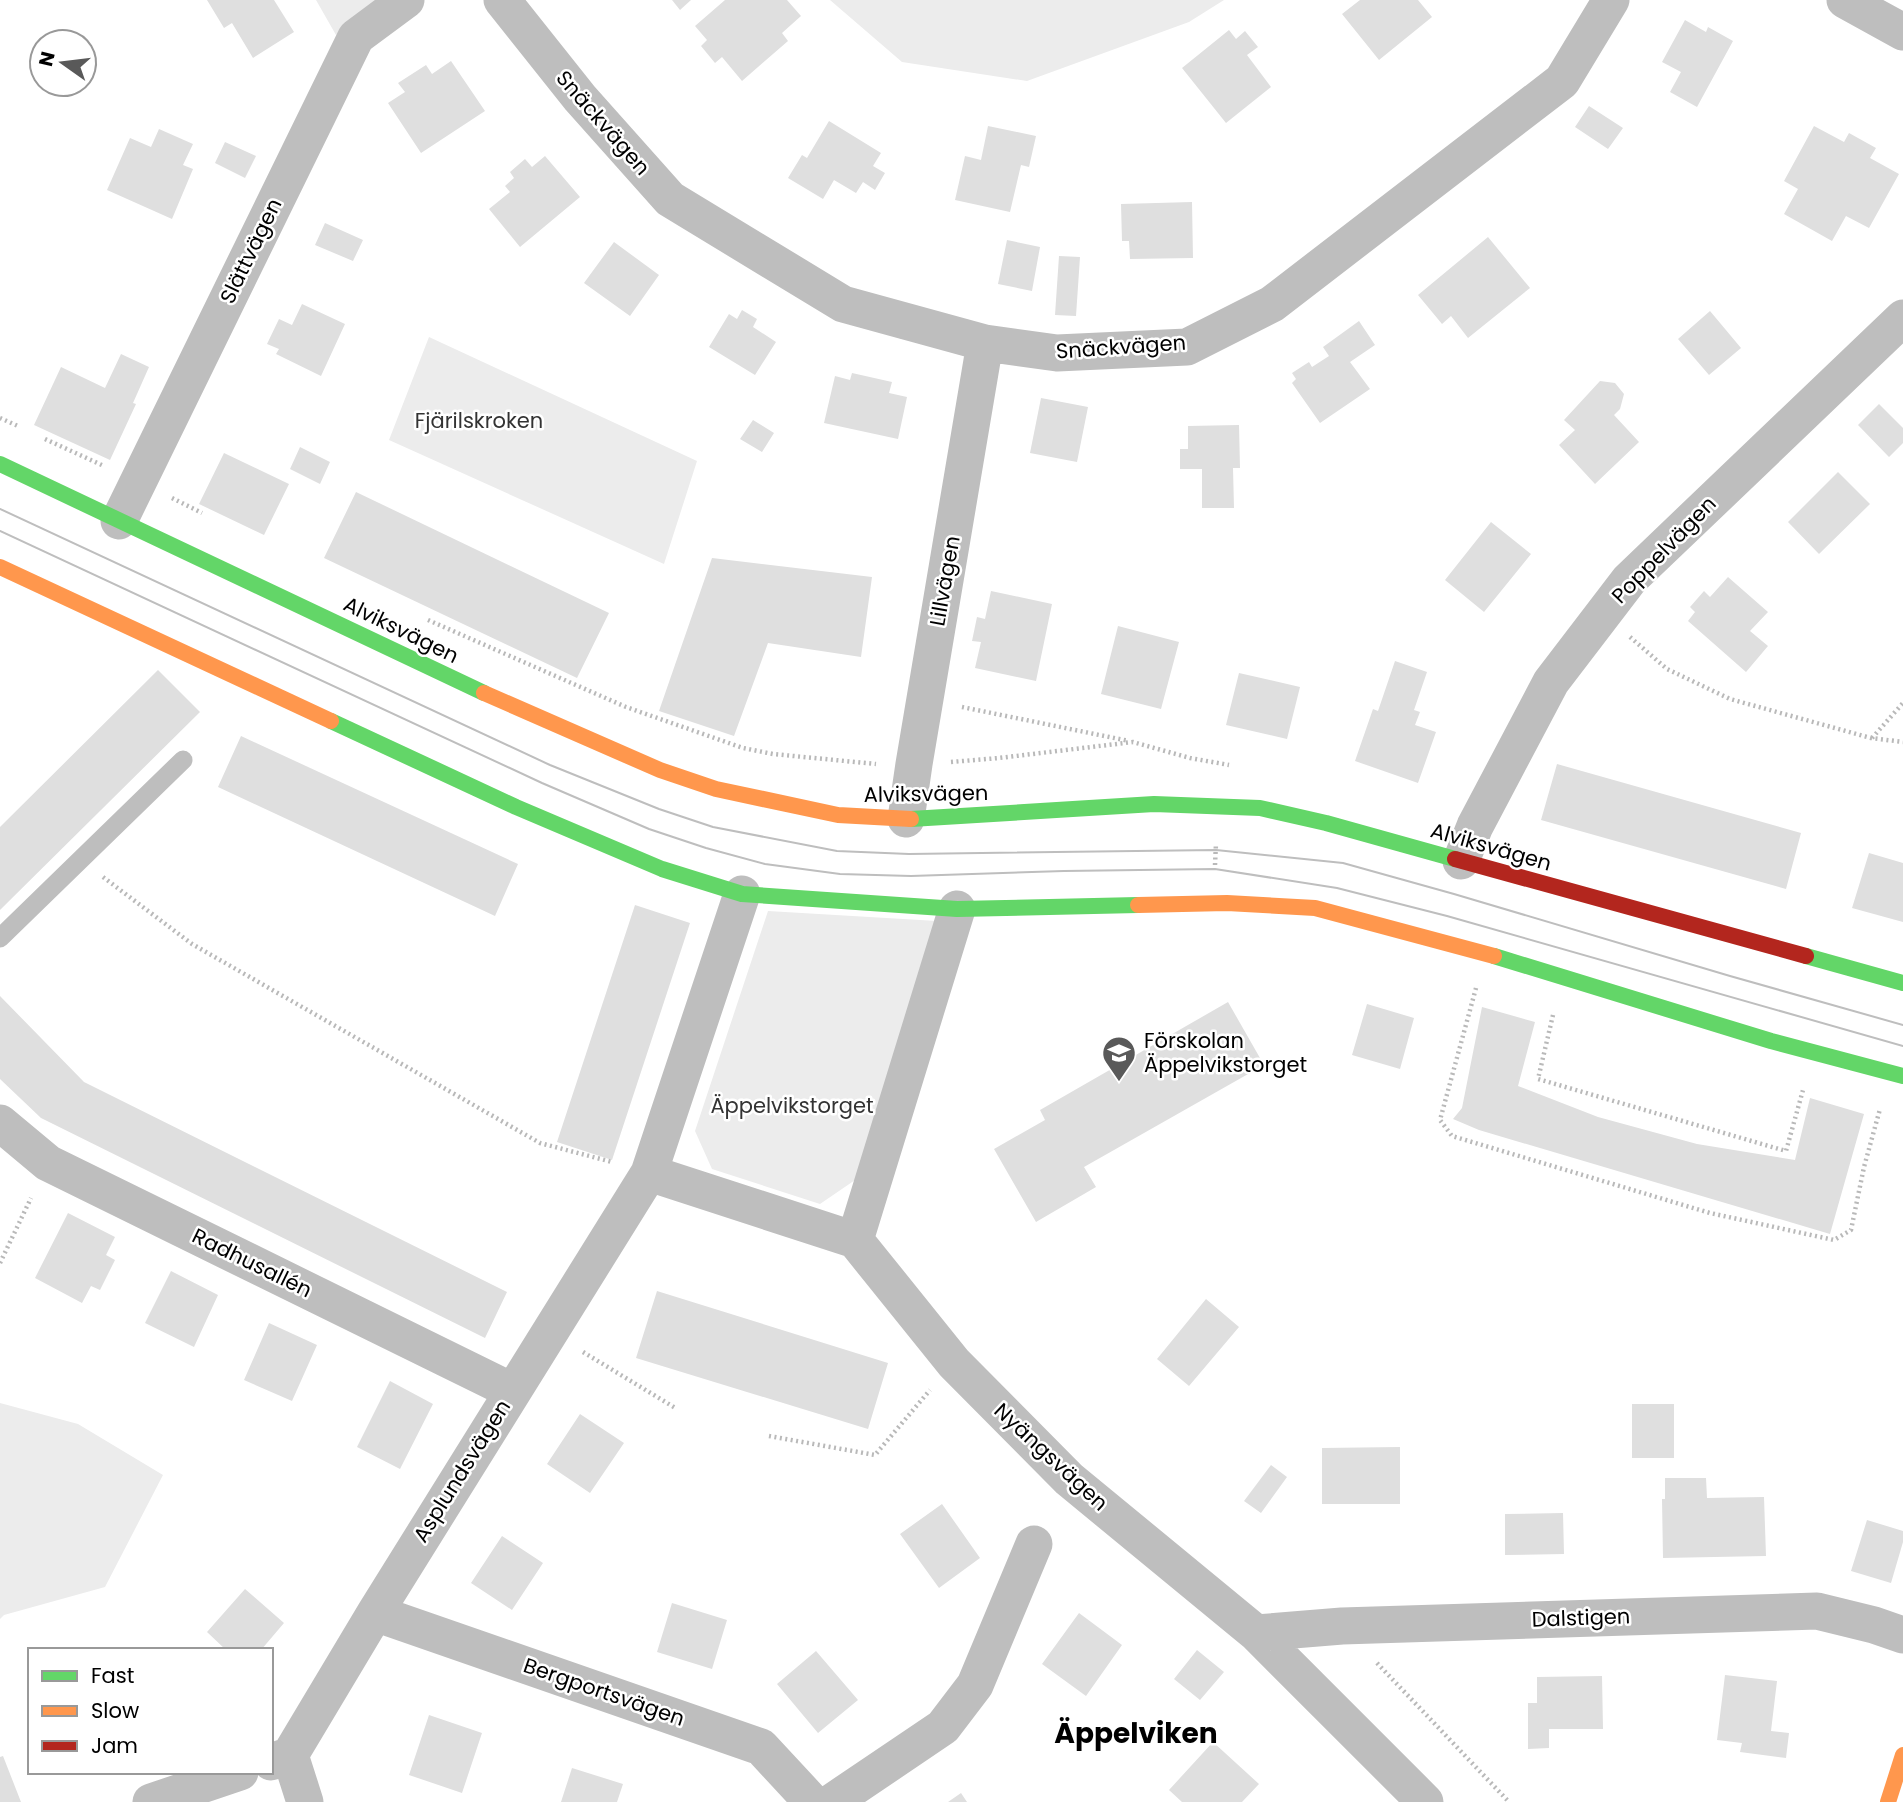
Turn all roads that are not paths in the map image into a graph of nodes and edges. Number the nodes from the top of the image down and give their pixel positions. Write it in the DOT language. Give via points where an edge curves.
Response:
graph roads {
  1 [pos="406,0"];
  2 [pos="502,0"];
  3 [pos="1611,0"];
  4 [pos="1845,0"];
  5 [pos="1903,32"];
  6 [pos="1903,318"];
  7 [pos="985,343"];
  8 [pos="0,464"];
  9 [pos="119,521"];
  10 [pos="0,567"];
  11 [pos="183,760"];
  12 [pos="906,819"];
  13 [pos="1461,861"];
  14 [pos="742,894"];
  15 [pos="957,909"];
  16 [pos="0,938"];
  17 [pos="1903,983"];
  18 [pos="1896,1074"];
  19 [pos="0,1123"];
  20 [pos="649,1173"];
  21 [pos="855,1240"];
  22 [pos="512,1391"];
  23 [pos="1034,1544"];
  24 [pos="375,1613"];
  25 [pos="1256,1633"];
  26 [pos="1903,1635"];
  27 [pos="1903,1755"];
  28 [pos="281,1758"];
  29 [pos="234,1774"];
  30 [pos="151,1802"];
  31 [pos="305,1802"];
  32 [pos="812,1802"];
  33 [pos="832,1802"];
  34 [pos="1426,1802"];
  35 [pos="1888,1802"];
  1 -- 9 [label="street, Slättvägen" via="356,37"];
  2 -- 7 [label="street, Snäckvägen" via="670,199 844,304"];
  3 -- 7 [label="street, Snäckvägen" via="1562,81 1272,304 1187,346 1057,353"];
  4 -- 5 [label="street"];
  6 -- 13 [label="street, Poppelvägen" via="1629,580 1550,682"];
  7 -- 12 [label="street, Lillvägen"];
  8 -- 9 [label="street, Alviksvägen"];
  9 -- 12 [label="street, Alviksvägen" via="495,698 660,770 774,803 838,815"];
  10 -- 14 [label="street" via="516,807 662,869"];
  11 -- 16 [label="lane"];
  12 -- 13 [label="street, Alviksvägen" via="1154,804 1260,808"];
  13 -- 17 [label="street, Alviksvägen"];
  14 -- 15 [label="street"];
  14 -- 20 [label="street"];
  15 -- 18 [label="street" via="1227,903 1315,908"];
  15 -- 21 [label="street"];
  19 -- 22 [label="street, Radhusallén" via="48,1163"];
  20 -- 21 [label="street"];
  20 -- 22 [label="street, Asplundsvägen"];
  21 -- 25 [label="street, Nyängsvägen" via="954,1363 1069,1479"];
  22 -- 24 [label="street, Asplundsvägen"];
  23 -- 33 [label="street" via="975,1685 943,1727"];
  24 -- 28 [label="street, Asplundsvägen"];
  24 -- 32 [label="street, Bergportsvägen" via="761,1747"];
  25 -- 26 [label="street, Dalstigen" via="1342,1626 1817,1611"];
  25 -- 34 [label="street, Nyängsvägen"];
  27 -- 35 [label="street"];
  28 -- 31 [label="street"];
  29 -- 30 [label="street"];
}
